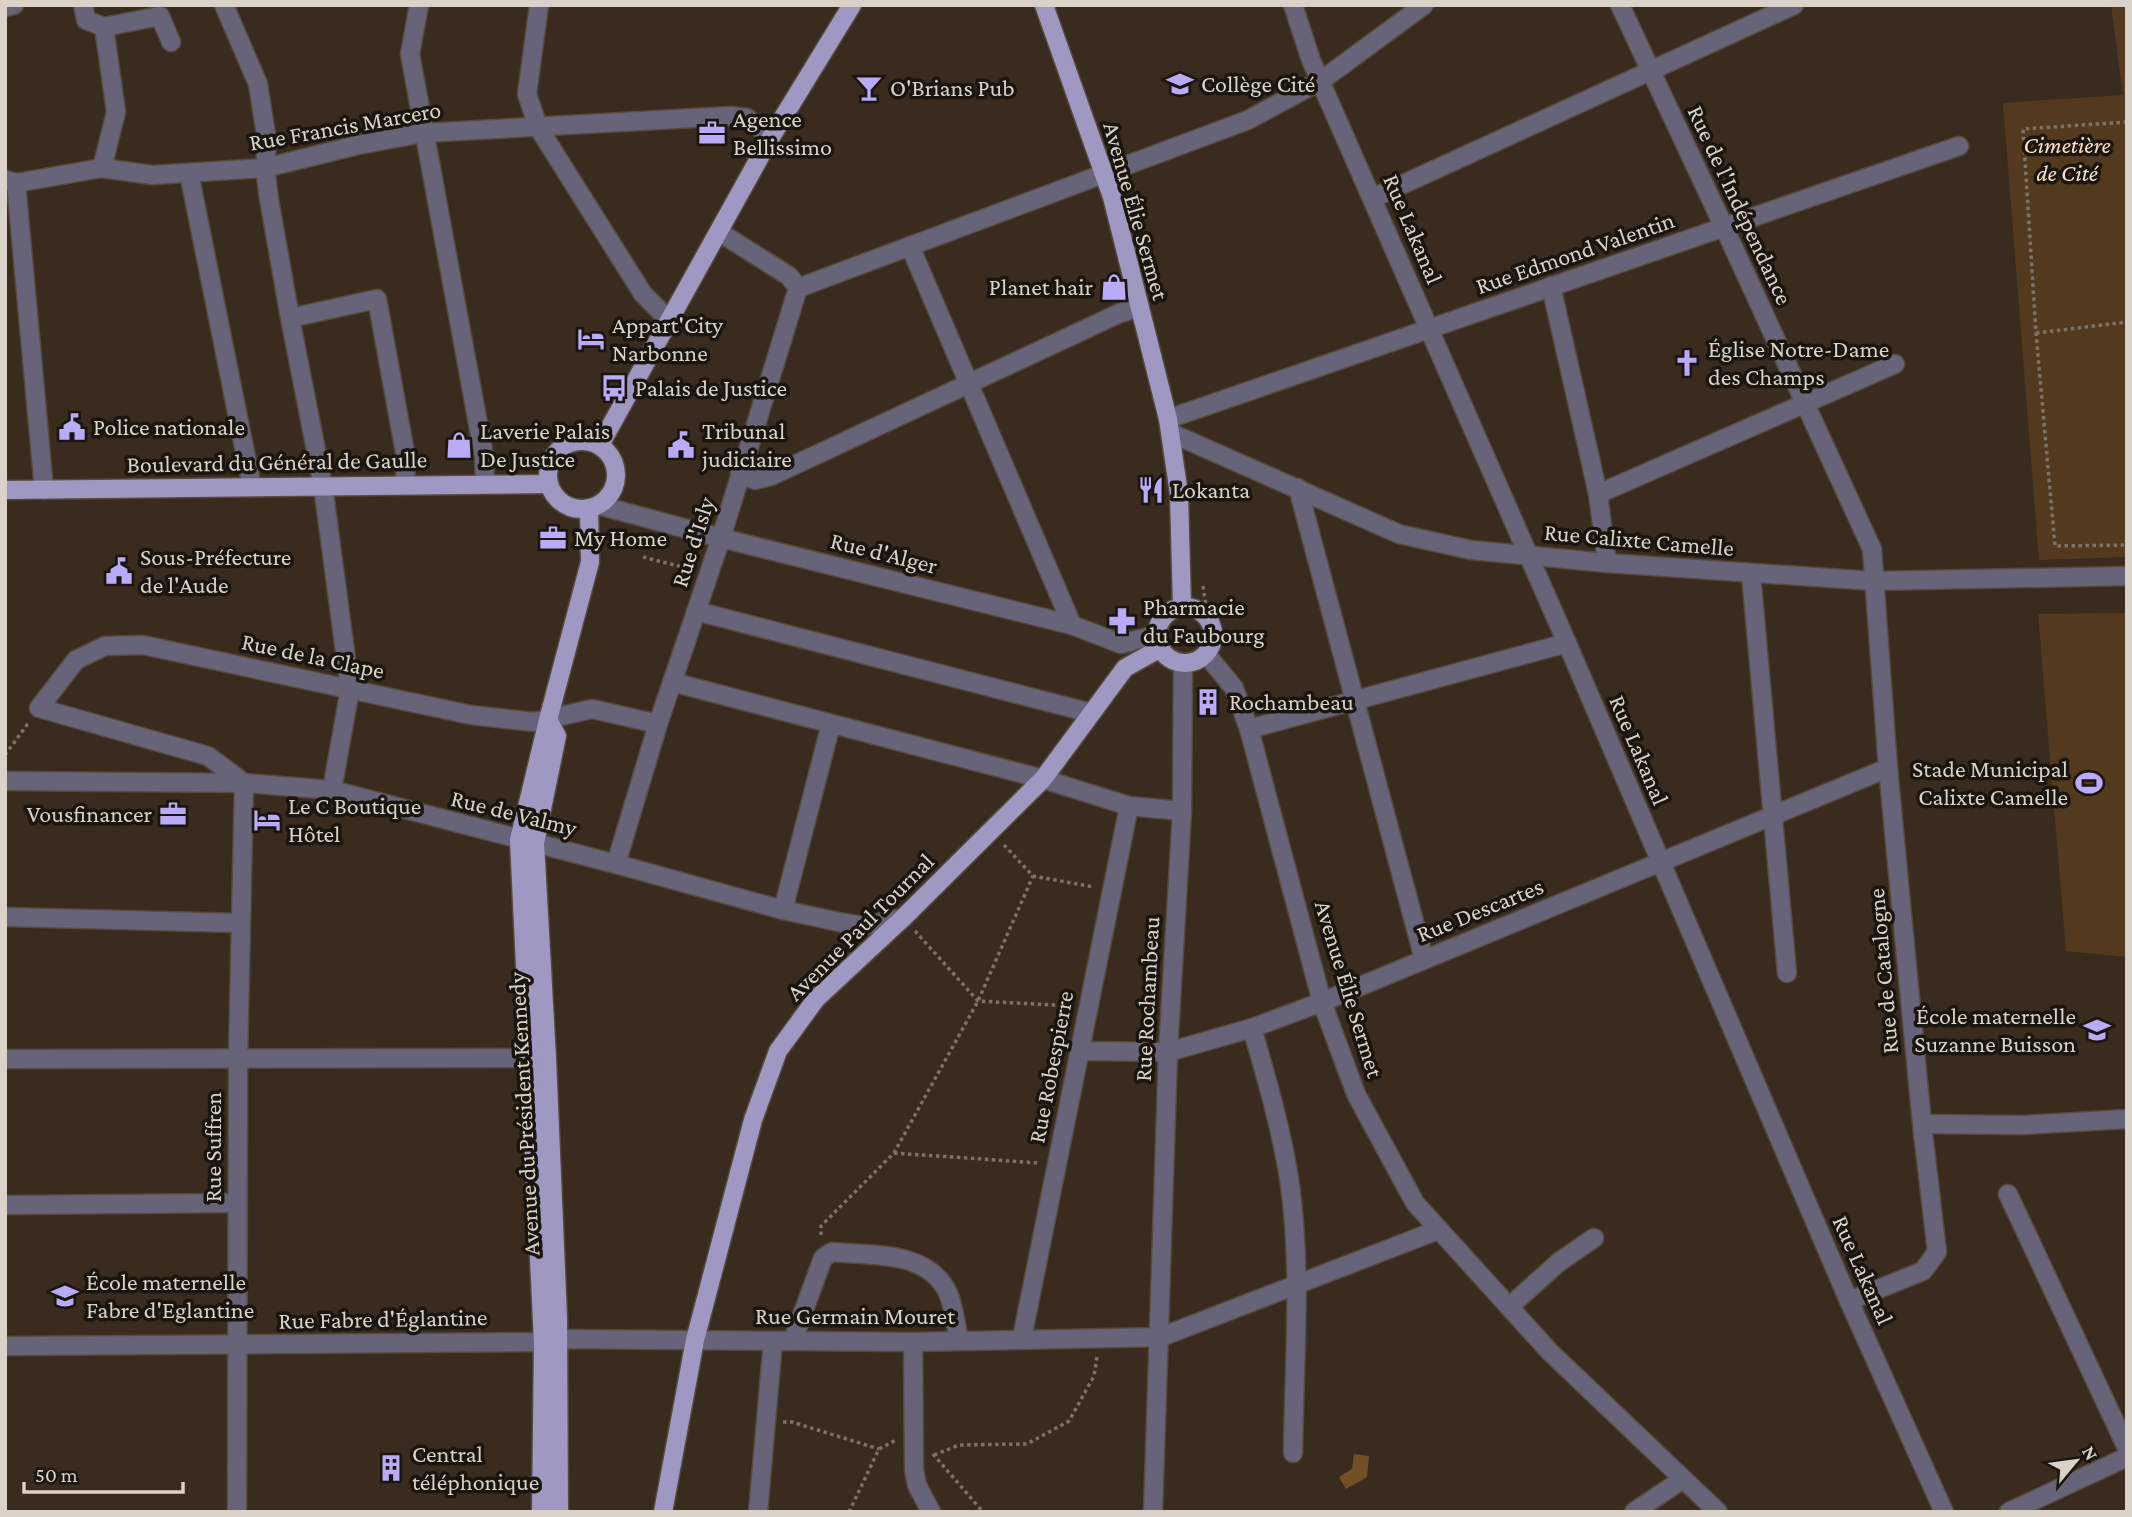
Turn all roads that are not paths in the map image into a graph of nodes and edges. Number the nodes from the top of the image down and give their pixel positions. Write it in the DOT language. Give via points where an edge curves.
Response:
graph roads {
  1 [pos="14,5"];
  2 [pos="83,5"];
  3 [pos="223,5"];
  4 [pos="419,5"];
  5 [pos="539,5"];
  6 [pos="852,5"];
  7 [pos="1044,5"];
  8 [pos="1293,5"];
  9 [pos="1424,5"];
  10 [pos="1620,5"];
  11 [pos="1794,5"];
  12 [pos="5,7"];
  13 [pos="104,27"];
  14 [pos="171,42"];
  15 [pos="1650,69"];
  16 [pos="1322,80"];
  17 [pos="538,127"];
  18 [pos="423,133"];
  19 [pos="772,137"];
  20 [pos="1959,146"];
  21 [pos="102,168"];
  22 [pos="265,168"];
  23 [pos="189,173"];
  24 [pos="1105,174"];
  25 [pos="11,182"];
  26 [pos="1373,198"];
  27 [pos="1724,227"];
  28 [pos="719,232"];
  29 [pos="911,246"];
  30 [pos="1551,286"];
  31 [pos="797,288"];
  32 [pos="1139,308"];
  33 [pos="290,318"];
  34 [pos="670,321"];
  35 [pos="1430,330"];
  36 [pos="1895,364"];
  37 [pos="969,384"];
  38 [pos="1804,403"];
  39 [pos="1170,426"];
  40 [pos="600,445"];
  41 [pos="740,474"];
  42 [pos="485,484"];
  43 [pos="550,484"];
  44 [pos="405,485"];
  45 [pos="323,486"];
  46 [pos="252,487"];
  47 [pos="1298,488"];
  48 [pos="44,489"];
  49 [pos="5,490"];
  50 [pos="1598,494"];
  51 [pos="594,506"];
  52 [pos="721,538"];
  53 [pos="1528,556"];
  54 [pos="1607,563"];
  55 [pos="1751,573"];
  56 [pos="2127,576"];
  57 [pos="1874,581"];
  58 [pos="1182,607"];
  59 [pos="696,611"];
  60 [pos="1072,625"];
  61 [pos="1158,642"];
  62 [pos="1567,643"];
  63 [pos="1206,654"];
  64 [pos="1183,664"];
  65 [pos="672,682"];
  66 [pos="350,690"];
  67 [pos="1355,702"];
  68 [pos="1091,713"];
  69 [pos="548,720"];
  70 [pos="658,724"];
  71 [pos="831,724"];
  72 [pos="1249,729"];
  73 [pos="1888,768"];
  74 [pos="1043,779"];
  75 [pos="5,782"];
  76 [pos="244,783"];
  77 [pos="332,790"];
  78 [pos="1129,806"];
  79 [pos="1182,811"];
  80 [pos="1773,816"];
  81 [pos="527,842"];
  82 [pos="1661,863"];
  83 [pos="616,864"];
  84 [pos="783,910"];
  85 [pos="5,917"];
  86 [pos="903,918"];
  87 [pos="239,923"];
  88 [pos="1424,959"];
  89 [pos="1787,973"];
  90 [pos="1322,1002"];
  91 [pos="1252,1028"];
  92 [pos="1079,1051"];
  93 [pos="1168,1052"];
  94 [pos="539,1058"];
  95 [pos="5,1059"];
  96 [pos="238,1059"];
  97 [pos="2127,1119"];
  98 [pos="1922,1124"];
  99 [pos="2008,1194"];
  100 [pos="237,1203"];
  101 [pos="5,1205"];
  102 [pos="1438,1230"];
  103 [pos="1594,1238"];
  104 [pos="1296,1284"];
  105 [pos="1849,1301"];
  106 [pos="1509,1307"];
  107 [pos="1161,1337"];
  108 [pos="1022,1338"];
  109 [pos="550,1340"];
  110 [pos="695,1340"];
  111 [pos="793,1340"];
  112 [pos="960,1340"];
  113 [pos="773,1341"];
  114 [pos="914,1342"];
  115 [pos="237,1344"];
  116 [pos="5,1346"];
  117 [pos="2127,1448"];
  118 [pos="1293,1453"];
  119 [pos="2127,1457"];
  120 [pos="1684,1479"];
  121 [pos="237,1512"];
  122 [pos="541,1512"];
  123 [pos="559,1512"];
  124 [pos="663,1512"];
  125 [pos="758,1512"];
  126 [pos="931,1512"];
  127 [pos="1153,1512"];
  128 [pos="1634,1512"];
  129 [pos="1718,1512"];
  130 [pos="1944,1512"];
  131 [pos="2009,1512"];
  1 -- 12 [label="street"];
  2 -- 13 [label="street" via="86,20"];
  3 -- 22 [label="street" via="258,84 267,141"];
  4 -- 18 [label="street" via="410,54"];
  5 -- 17 [label="street" via="527,94"];
  6 -- 19 [label="main road"];
  7 -- 24 [label="main road, Avenue Élie Sermet"];
  8 -- 16 [label="street, Rue Lakanal"];
  9 -- 16 [label="street"];
  10 -- 15 [label="street, Rue de l'Indépendance"];
  11 -- 15 [label="street"];
  13 -- 14 [label="street" via="160,16"];
  13 -- 21 [label="street" via="116,112"];
  15 -- 26 [label="street"];
  15 -- 27 [label="street, Rue de l'Indépendance"];
  16 -- 24 [label="street" via="1248,120"];
  16 -- 26 [label="street, Rue Lakanal"];
  17 -- 18 [label="street, Rue Francis Marcero"];
  17 -- 19 [label="street, Rue Francis Marcero" via="731,116 747,118"];
  17 -- 34 [label="street" via="643,295"];
  18 -- 22 [label="street, Rue Francis Marcero"];
  18 -- 42 [label="street" via="484,456"];
  19 -- 28 [label="main road"];
  20 -- 27 [label="street, Rue Edmond Valentin"];
  21 -- 23 [label="street, Rue Francis Marcero" via="152,175"];
  21 -- 25 [label="street, Rue Francis Marcero"];
  22 -- 23 [label="street, Rue Francis Marcero"];
  22 -- 33 [label="street"];
  23 -- 46 [label="street"];
  24 -- 29 [label="street"];
  24 -- 32 [label="main road, Avenue Élie Sermet"];
  25 -- 48 [label="street"];
  26 -- 35 [label="street, Rue Lakanal"];
  27 -- 30 [label="street, Rue Edmond Valentin"];
  27 -- 38 [label="street, Rue de l'Indépendance"];
  28 -- 31 [label="street" via="789,276"];
  28 -- 34 [label="main road"];
  29 -- 31 [label="street"];
  29 -- 37 [label="street"];
  30 -- 35 [label="street, Rue Edmond Valentin"];
  30 -- 50 [label="street"];
  31 -- 41 [label="street, Rue d'Isly"];
  32 -- 37 [label="street"];
  32 -- 39 [label="main road, Avenue Élie Sermet"];
  33 -- 44 [label="street" via="377,299 406,458"];
  33 -- 45 [label="street"];
  34 -- 40 [label="main road"];
  35 -- 39 [label="street, Rue Edmond Valentin"];
  35 -- 53 [label="street, Rue Lakanal"];
  36 -- 38 [label="street"];
  37 -- 41 [label="street" via="771,477 755,480"];
  37 -- 60 [label="street"];
  38 -- 50 [label="street"];
  38 -- 57 [label="street, Rue de l'Indépendance" via="1872,550"];
  39 -- 47 [label="street, Rue Calixte Camelle"];
  39 -- 58 [label="main road" via="1179,494"];
  40 -- 43 [label="main road" via="580,440 561,447 550,464"];
  40 -- 51 [label="main road" via="616,470 612,491"];
  41 -- 52 [label="street, Rue d'Isly"];
  42 -- 43 [label="main road, Boulevard du Général de Gaulle"];
  42 -- 44 [label="main road, Boulevard du Général de Gaulle"];
  43 -- 51 [label="main road" via="564,503 580,509"];
  44 -- 45 [label="main road, Boulevard du Général de Gaulle"];
  45 -- 46 [label="main road, Boulevard du Général de Gaulle"];
  45 -- 66 [label="street"];
  46 -- 48 [label="main road, Boulevard du Général de Gaulle"];
  47 -- 53 [label="street, Rue Calixte Camelle" via="1399,534"];
  47 -- 67 [label="street"];
  48 -- 49 [label="main road, Boulevard du Général de Gaulle"];
  50 -- 54 [label="street"];
  51 -- 52 [label="street, Rue d'Alger"];
  51 -- 69 [label="main road, Avenue du Président Kennedy" via="590,562"];
  52 -- 59 [label="street, Rue d'Isly"];
  52 -- 60 [label="street, Rue d'Alger"];
  53 -- 54 [label="street, Rue Calixte Camelle"];
  53 -- 62 [label="street, Rue Lakanal"];
  54 -- 55 [label="street, Rue Calixte Camelle"];
  55 -- 57 [label="street, Rue Calixte Camelle"];
  55 -- 80 [label="street"];
  56 -- 57 [label="street, Rue Calixte Camelle"];
  57 -- 73 [label="street, Rue de Catalogne"];
  58 -- 61 [label="main road" via="1161,619"];
  58 -- 63 [label="main road" via="1208,619 1213,637"];
  59 -- 65 [label="street, Rue d'Isly"];
  59 -- 68 [label="street"];
  60 -- 61 [label="street, Rue d'Alger" via="1121,644"];
  61 -- 64 [label="main road" via="1173,662"];
  61 -- 68 [label="main road, Avenue Paul Tournal" via="1125,668"];
  62 -- 67 [label="street"];
  62 -- 82 [label="street, Rue Lakanal"];
  63 -- 64 [label="main road"];
  63 -- 72 [label="street, Avenue Élie Sermet" via="1234,688"];
  64 -- 79 [label="street, Rue Rochambeau"];
  65 -- 70 [label="street, Rue d'Isly"];
  65 -- 71 [label="street"];
  66 -- 69 [label="street, Rue de la Clape" via="471,715"];
  66 -- 76 [label="street, Rue de la Clape" via="143,645 105,646 76,660 39,709 208,756"];
  66 -- 77 [label="street"];
  67 -- 72 [label="street"];
  67 -- 88 [label="street"];
  68 -- 74 [label="main road, Avenue Paul Tournal"];
  69 -- 70 [label="street, Rue de la Clape" via="592,709"];
  69 -- 81 [label="main road, Avenue du Président Kennedy" via="557,736"];
  70 -- 83 [label="street, Rue d'Isly"];
  71 -- 74 [label="street"];
  71 -- 84 [label="street"];
  72 -- 90 [label="street, Avenue Élie Sermet"];
  73 -- 80 [label="street, Rue Descartes"];
  73 -- 98 [label="street, Rue de Catalogne"];
  74 -- 78 [label="street"];
  74 -- 86 [label="main road, Avenue Paul Tournal"];
  75 -- 76 [label="street, Rue de Valmy"];
  76 -- 77 [label="street, Rue de Valmy"];
  76 -- 87 [label="street, Rue Suffren"];
  77 -- 81 [label="street, Rue de Valmy"];
  78 -- 79 [label="street"];
  78 -- 92 [label="street, Rue Robespierre"];
  79 -- 93 [label="street, Rue Rochambeau"];
  80 -- 82 [label="street, Rue Descartes"];
  80 -- 89 [label="street"];
  81 -- 83 [label="street, Rue de Valmy"];
  81 -- 94 [label="main road, Avenue du Président Kennedy"];
  82 -- 88 [label="street, Rue Descartes"];
  82 -- 105 [label="street, Rue Lakanal"];
  83 -- 84 [label="street, Rue de Valmy"];
  84 -- 86 [label="street, Rue de Valmy" via="863,926"];
  85 -- 87 [label="street"];
  86 -- 110 [label="main road, Avenue Paul Tournal" via="816,999 778,1051 753,1120"];
  87 -- 96 [label="street, Rue Suffren"];
  88 -- 90 [label="street, Rue Descartes"];
  90 -- 91 [label="street, Rue Descartes"];
  90 -- 102 [label="street, Avenue Élie Sermet" via="1356,1094 1415,1203"];
  91 -- 93 [label="street, Rue Descartes"];
  91 -- 104 [label="street" via="1279,1120 1290,1187"];
  92 -- 93 [label="street, Rue Descartes"];
  92 -- 108 [label="street, Rue Robespierre"];
  93 -- 107 [label="street, Rue Rochambeau"];
  94 -- 96 [label="street"];
  94 -- 109 [label="main road, Avenue du Président Kennedy"];
  95 -- 96 [label="street"];
  96 -- 100 [label="street, Rue Suffren"];
  97 -- 98 [label="street"];
  98 -- 105 [label="street, Rue de Catalogne" via="1937,1252 1923,1271"];
  99 -- 117 [label="street"];
  100 -- 101 [label="street"];
  100 -- 115 [label="street, Rue Suffren"];
  102 -- 104 [label="street"];
  102 -- 106 [label="street, Avenue Élie Sermet"];
  103 -- 106 [label="street"];
  104 -- 107 [label="street"];
  104 -- 118 [label="street"];
  105 -- 130 [label="street, Rue Lakanal"];
  106 -- 120 [label="street, Avenue Élie Sermet"];
  107 -- 108 [label="street, Rue Germain Mouret"];
  107 -- 127 [label="street, Rue Rochambeau"];
  108 -- 112 [label="street, Rue Germain Mouret"];
  109 -- 110 [label="street, Rue Germain Mouret"];
  109 -- 115 [label="street, Rue Fabre d'Églantine"];
  109 -- 122 [label="main road, Avenue du Président Kennedy"];
  109 -- 123 [label="main road, Avenue du Président Kennedy"];
  110 -- 113 [label="street, Rue Germain Mouret"];
  110 -- 124 [label="main road, Avenue Paul Tournal"];
  111 -- 112 [label="street" via="823,1258 832,1252 912,1260 927,1267 948,1292"];
  111 -- 113 [label="street, Rue Germain Mouret"];
  111 -- 114 [label="street, Rue Germain Mouret"];
  112 -- 114 [label="street, Rue Germain Mouret"];
  113 -- 125 [label="street"];
  114 -- 126 [label="street" via="914,1470"];
  115 -- 116 [label="street, Rue Fabre d'Églantine"];
  115 -- 121 [label="street, Rue Suffren"];
  119 -- 131 [label="street"];
  120 -- 128 [label="street"];
  120 -- 129 [label="street, Avenue Élie Sermet"];
}
